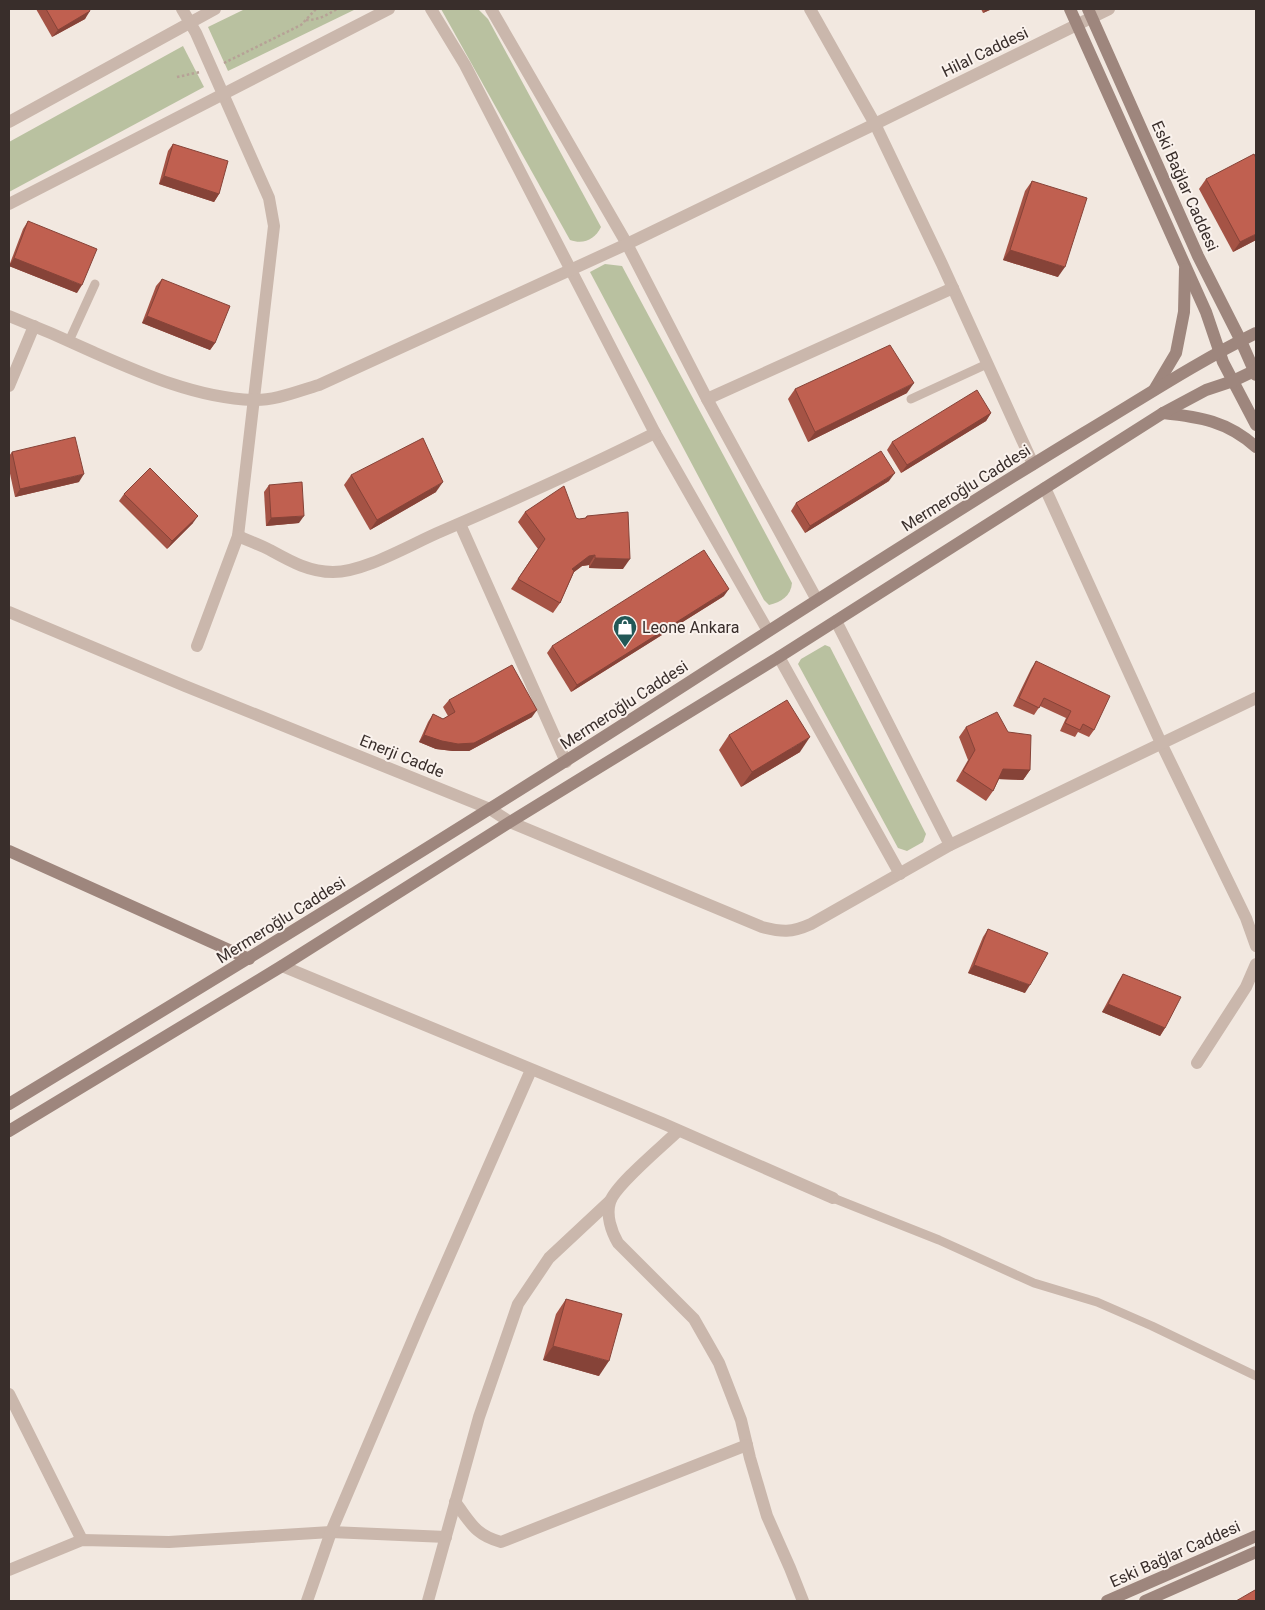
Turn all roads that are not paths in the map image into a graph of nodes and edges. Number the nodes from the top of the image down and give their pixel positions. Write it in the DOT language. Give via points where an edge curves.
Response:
graph roads {
  1 [pos="182,9"];
  2 [pos="215,9"];
  3 [pos="388,9"];
  4 [pos="431,9"];
  5 [pos="491,9"];
  6 [pos="810,9"];
  7 [pos="1070,9"];
  8 [pos="1109,9"];
  9 [pos="1090,13"];
  10 [pos="190,22"];
  11 [pos="1077,25"];
  12 [pos="223,93"];
  13 [pos="9,122"];
  14 [pos="876,124"];
  15 [pos="9,204"];
  16 [pos="627,244"];
  17 [pos="1186,266"];
  18 [pos="571,270"];
  19 [pos="95,284"];
  20 [pos="953,288"];
  21 [pos="9,316"];
  22 [pos="34,326"];
  23 [pos="1256,333"];
  24 [pos="69,341"];
  25 [pos="1241,341"];
  26 [pos="1220,352"];
  27 [pos="987,364"];
  28 [pos="1256,372"];
  29 [pos="1233,381"];
  30 [pos="9,386"];
  31 [pos="1153,392"];
  32 [pos="707,399"];
  33 [pos="911,399"];
  34 [pos="253,400"];
  35 [pos="1163,412"];
  36 [pos="1256,425"];
  37 [pos="655,433"];
  38 [pos="1256,447"];
  39 [pos="1033,464"];
  40 [pos="1045,488"];
  41 [pos="460,524"];
  42 [pos="238,536"];
  43 [pos="817,600"];
  44 [pos="9,612"];
  45 [pos="836,621"];
  46 [pos="768,631"];
  47 [pos="197,646"];
  48 [pos="778,657"];
  49 [pos="1256,698"];
  50 [pos="1161,743"];
  51 [pos="566,762"];
  52 [pos="490,809"];
  53 [pos="510,822"];
  54 [pos="950,845"];
  55 [pos="10,854"];
  56 [pos="900,874"];
  57 [pos="1256,946"];
  58 [pos="249,958"];
  59 [pos="1256,964"];
  60 [pos="282,966"];
  61 [pos="1197,1064"];
  62 [pos="531,1070"];
  63 [pos="9,1104"];
  64 [pos="9,1131"];
  65 [pos="678,1131"];
  66 [pos="834,1198"];
  67 [pos="610,1201"];
  68 [pos="1256,1376"];
  69 [pos="9,1394"];
  70 [pos="747,1445"];
  71 [pos="455,1502"];
  72 [pos="331,1532"];
  73 [pos="446,1536"];
  74 [pos="1256,1536"];
  75 [pos="82,1540"];
  76 [pos="1256,1552"];
  77 [pos="9,1570"];
  78 [pos="307,1601"];
  79 [pos="428,1601"];
  80 [pos="803,1601"];
  81 [pos="1107,1601"];
  82 [pos="1145,1601"];
  1 -- 10 [label="street"];
  2 -- 10 [label="street"];
  3 -- 12 [label="street"];
  4 -- 18 [label="street" via="465,65"];
  5 -- 16 [label="street"];
  6 -- 14 [label="street"];
  7 -- 11 [label="main road"];
  8 -- 9 [label="street, Hilal Caddesi"];
  9 -- 11 [label="street, Hilal Caddesi"];
  9 -- 25 [label="main road, Eski Bağlar Caddesi" via="1198,256"];
  10 -- 12 [label="street"];
  10 -- 13 [label="street"];
  11 -- 14 [label="street, Hilal Caddesi"];
  11 -- 17 [label="main road"];
  12 -- 15 [label="street"];
  12 -- 34 [label="street" via="269,198 274,226"];
  14 -- 16 [label="street, Hilal Caddesi"];
  14 -- 20 [label="street"];
  16 -- 18 [label="street, Hilal Caddesi"];
  16 -- 32 [label="street"];
  17 -- 26 [label="main road"];
  17 -- 31 [label="main road" via="1184,312 1176,353"];
  18 -- 34 [label="street, Hilal Caddesi" via="320,384"];
  18 -- 37 [label="street"];
  19 -- 24 [label="lane"];
  20 -- 27 [label="street"];
  20 -- 32 [label="street"];
  21 -- 22 [label="street, Hilal Caddesi"];
  22 -- 24 [label="street, Hilal Caddesi"];
  22 -- 30 [label="street"];
  23 -- 25 [label="main road, Mermeroğlu Caddesi"];
  24 -- 34 [label="street, Hilal Caddesi" via="176,386"];
  25 -- 26 [label="main road, Mermeroğlu Caddesi"];
  25 -- 28 [label="main road, Eski Bağlar Caddesi"];
  26 -- 29 [label="main road"];
  26 -- 31 [label="main road, Mermeroğlu Caddesi"];
  27 -- 33 [label="lane"];
  27 -- 39 [label="street"];
  28 -- 29 [label="main road"];
  29 -- 35 [label="main road" via="1206,390"];
  29 -- 36 [label="main road"];
  31 -- 39 [label="main road, Mermeroğlu Caddesi"];
  32 -- 43 [label="street"];
  34 -- 42 [label="street"];
  35 -- 38 [label="main road" via="1225,425"];
  35 -- 40 [label="main road"];
  37 -- 41 [label="street"];
  37 -- 46 [label="street"];
  39 -- 43 [label="main road, Mermeroğlu Caddesi"];
  40 -- 45 [label="main road"];
  40 -- 50 [label="street"];
  41 -- 42 [label="street" via="349,571 334,572 316,571 290,563"];
  41 -- 51 [label="street"];
  42 -- 47 [label="street"];
  43 -- 46 [label="main road, Mermeroğlu Caddesi"];
  44 -- 52 [label="street, Enerji Cadde"];
  45 -- 48 [label="main road"];
  45 -- 54 [label="street"];
  46 -- 51 [label="main road, Mermeroğlu Caddesi"];
  48 -- 53 [label="main road"];
  48 -- 56 [label="street"];
  49 -- 50 [label="street"];
  50 -- 54 [label="street"];
  50 -- 57 [label="street" via="1246,918"];
  51 -- 52 [label="main road, Mermeroğlu Caddesi"];
  52 -- 53 [label="street, Enerji Cadde"];
  52 -- 58 [label="main road, Mermeroğlu Caddesi"];
  53 -- 56 [label="street, Enerji Cadde" via="762,927 782,932 811,924"];
  53 -- 60 [label="main road"];
  54 -- 56 [label="street"];
  55 -- 58 [label="main road"];
  58 -- 63 [label="main road, Mermeroğlu Caddesi"];
  59 -- 61 [label="street" via="1246,986"];
  60 -- 62 [label="street"];
  60 -- 64 [label="main road"];
  62 -- 65 [label="street"];
  62 -- 72 [label="street"];
  65 -- 66 [label="street"];
  65 -- 67 [label="street" via="623,1183"];
  66 -- 68 [label="lane" via="1034,1283 1098,1302"];
  67 -- 70 [label="street" via="610,1223 618,1243 682,1306 703,1333 719,1363"];
  67 -- 71 [label="street" via="548,1258 518,1304 479,1417"];
  69 -- 75 [label="street"];
  70 -- 71 [label="street" via="502,1542 486,1538 474,1528"];
  70 -- 80 [label="street" via="767,1516"];
  71 -- 73 [label="street"];
  72 -- 73 [label="street"];
  72 -- 75 [label="street" via="169,1542"];
  72 -- 78 [label="street"];
  73 -- 79 [label="street"];
  74 -- 81 [label="main road, Eski Bağlar Caddesi"];
  75 -- 77 [label="street"];
  76 -- 82 [label="main road, Eski Bağlar Caddesi"];
}
